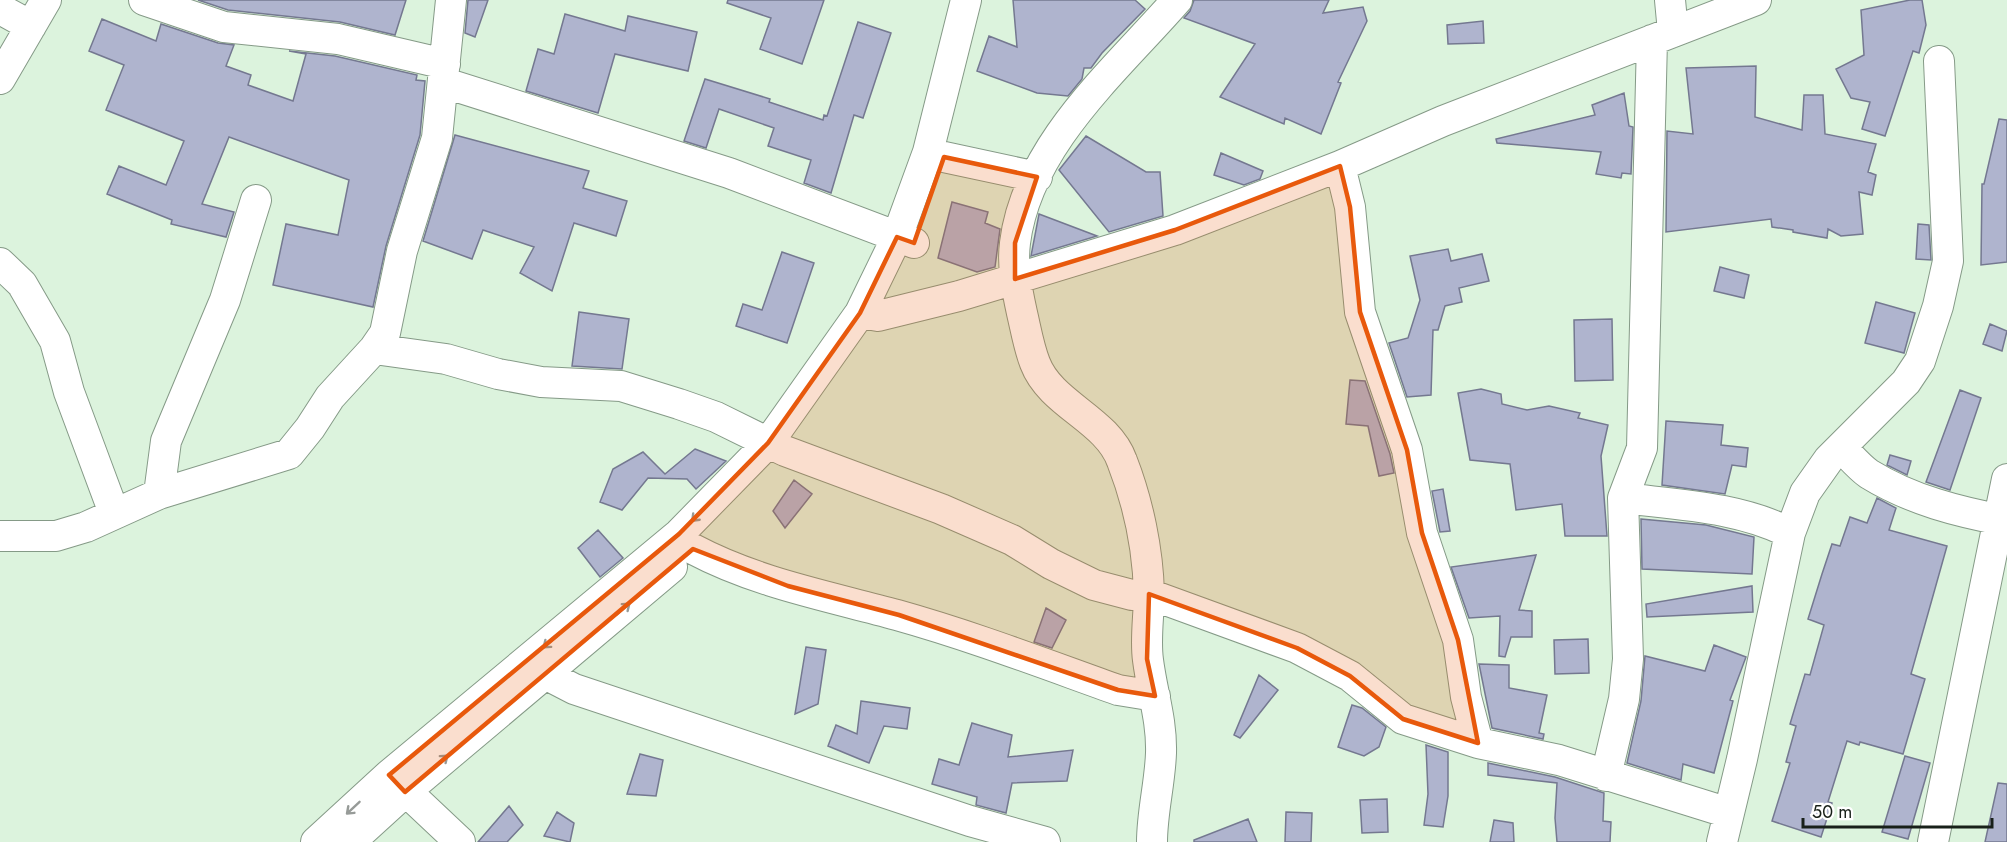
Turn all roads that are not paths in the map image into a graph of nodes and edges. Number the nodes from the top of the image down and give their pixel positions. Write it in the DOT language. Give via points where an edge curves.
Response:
graph roads {
  1 [pos="46,0"];
  2 [pos="144,0"];
  3 [pos="452,0"];
  4 [pos="966,0"];
  5 [pos="983,0"];
  6 [pos="1177,0"];
  7 [pos="1670,0"];
  8 [pos="1756,0"];
  9 [pos="0,9"];
  10 [pos="31,26"];
  11 [pos="1663,36"];
  12 [pos="1939,61"];
  13 [pos="445,74"];
  14 [pos="0,79"];
  15 [pos="944,156"];
  16 [pos="1340,166"];
  17 [pos="1037,177"];
  18 [pos="255,201"];
  19 [pos="906,240"];
  20 [pos="0,263"];
  21 [pos="1015,279"];
  22 [pos="869,315"];
  23 [pos="374,348"];
  24 [pos="776,447"];
  25 [pos="1842,448"];
  26 [pos="2007,479"];
  27 [pos="159,494"];
  28 [pos="1623,498"];
  29 [pos="114,513"];
  30 [pos="2002,520"];
  31 [pos="1790,533"];
  32 [pos="0,536"];
  33 [pos="693,549"];
  34 [pos="1149,594"];
  35 [pos="545,674"];
  36 [pos="1155,696"];
  37 [pos="1478,742"];
  38 [pos="1606,776"];
  39 [pos="397,783"];
  40 [pos="1729,813"];
  41 [pos="316,842"];
  42 [pos="350,842"];
  43 [pos="460,842"];
  44 [pos="1045,842"];
  45 [pos="1152,842"];
  46 [pos="1722,842"];
  47 [pos="1933,842"];
  1 -- 10 [label="street"];
  2 -- 13 [label="street" via="224,27 338,39"];
  3 -- 13 [label="street"];
  4 -- 19 [label="street"];
  5 -- 15 [label="street"];
  6 -- 17 [label="street" via="1079,107 1052,145"];
  7 -- 11 [label="street"];
  8 -- 11 [label="street"];
  9 -- 10 [label="street"];
  10 -- 14 [label="street"];
  11 -- 16 [label="street" via="1443,121"];
  11 -- 28 [label="street" via="1642,448"];
  12 -- 25 [label="street" via="1947,261 1938,306 1920,361"];
  13 -- 19 [label="street" via="729,173"];
  13 -- 23 [label="street" via="437,138 402,251 385,333"];
  15 -- 17 [label="street"];
  15 -- 19 [label="street"];
  16 -- 21 [label="street" via="1175,230"];
  16 -- 37 [label="street" via="1350,207 1360,312 1407,450 1422,533 1458,640 1466,697"];
  17 -- 21 [label="street" via="1015,243"];
  18 -- 27 [label="street" via="225,300 166,441"];
  19 -- 22 [label="street"];
  20 -- 29 [label="street" via="22,284 55,341 69,392"];
  21 -- 22 [label="street"];
  21 -- 34 [label="street" via="1035,365 1066,401 1100,430 1121,457 1148,564"];
  22 -- 24 [label="street"];
  23 -- 24 [label="street" via="446,359 541,382 621,386 716,417"];
  23 -- 27 [label="street" via="330,397 289,454"];
  24 -- 33 [label="street"];
  24 -- 34 [label="street" via="992,531 1094,585 1132,595"];
  24 -- 39 [label="street, one-way"];
  25 -- 30 [label="street" via="1868,473 1906,493 1942,507"];
  25 -- 31 [label="street" via="1829,459 1805,493"];
  26 -- 30 [label="street"];
  27 -- 29 [label="street"];
  28 -- 31 [label="street" via="1763,519"];
  28 -- 38 [label="street" via="1628,659 1624,699"];
  29 -- 32 [label="street" via="56,536"];
  30 -- 47 [label="street"];
  31 -- 40 [label="street"];
  35 -- 33 [label="street, one-way"];
  33 -- 36 [label="street" via="724,565 788,586 899,615 1118,690"];
  34 -- 36 [label="street" via="1147,659"];
  34 -- 37 [label="street" via="1297,648 1350,676 1403,718"];
  39 -- 35 [label="street, one-way"];
  35 -- 44 [label="street" via="574,689"];
  36 -- 45 [label="street" via="1161,756"];
  37 -- 38 [label="street" via="1528,752"];
  38 -- 40 [label="street"];
  39 -- 41 [label="street, one-way"];
  39 -- 42 [label="street"];
  39 -- 43 [label="street"];
  40 -- 46 [label="street"];
}
